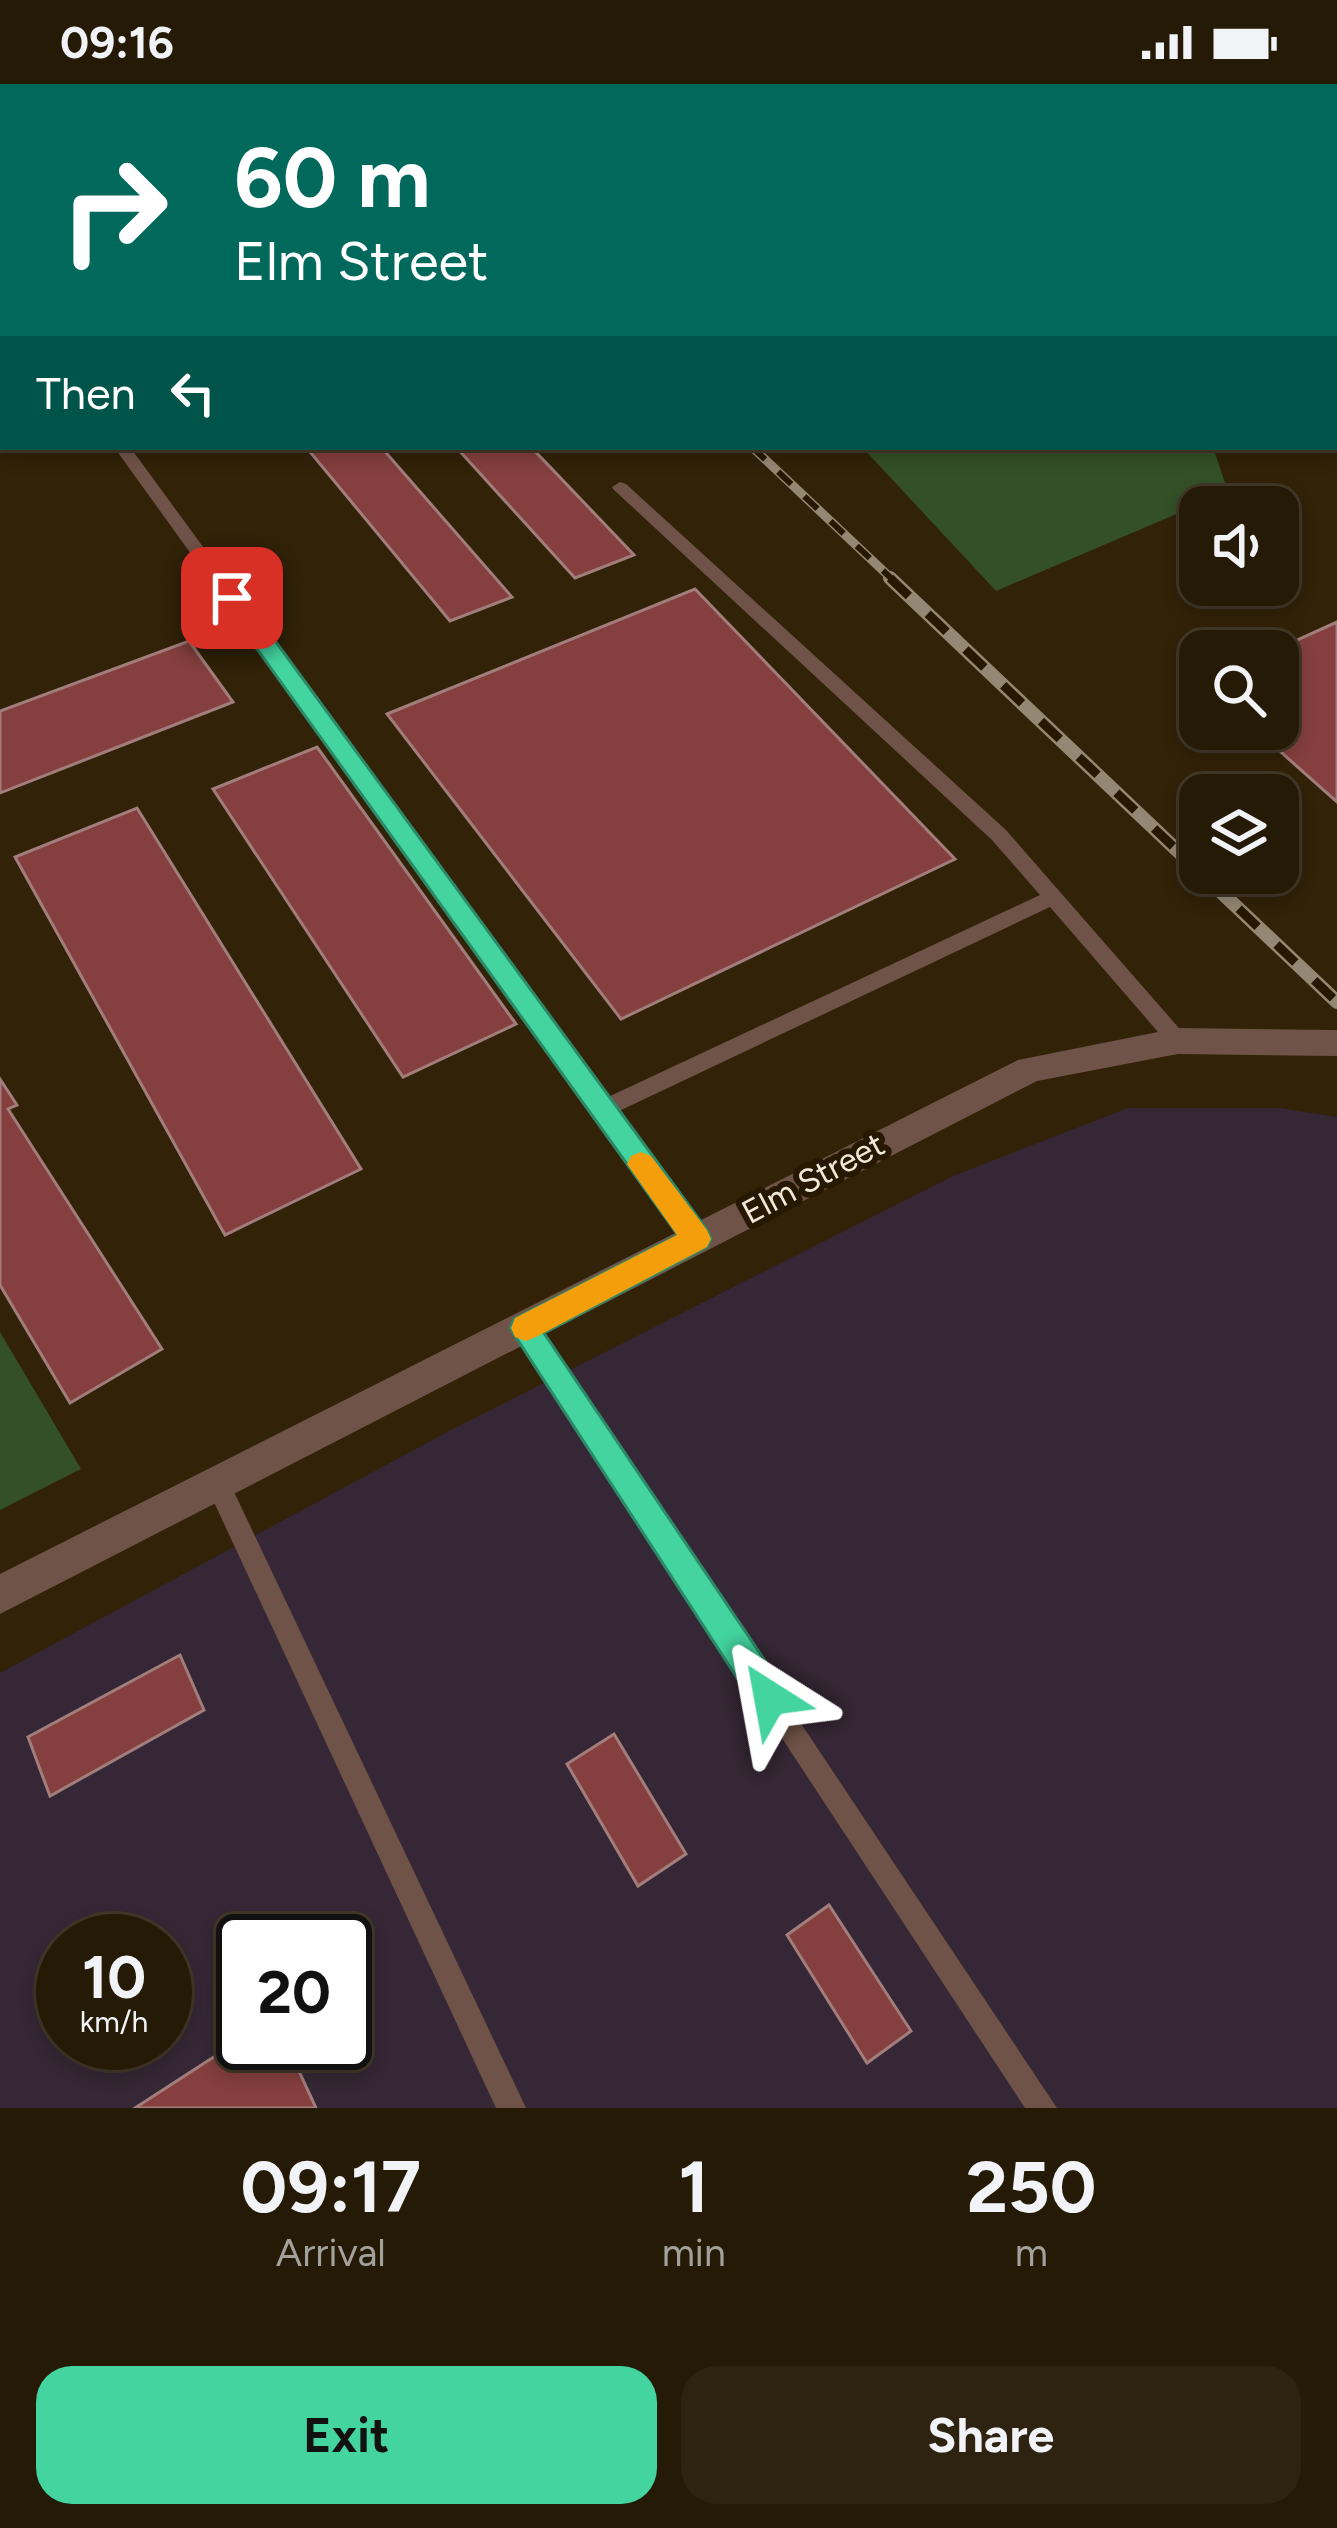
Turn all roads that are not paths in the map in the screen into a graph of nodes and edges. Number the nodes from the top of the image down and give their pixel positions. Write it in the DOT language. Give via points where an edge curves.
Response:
graph roads {
  1 [pos="124,450"];
  2 [pos="620,488"];
  3 [pos="1053,897"];
  4 [pos="1178,1041"];
  5 [pos="1337,1043"];
  6 [pos="601,1110"];
  7 [pos="697,1239"];
  8 [pos="525,1328"];
  9 [pos="218,1485"];
  10 [pos="0,1595"];
  11 [pos="511,2108"];
  12 [pos="1042,2108"];
  1 -- 6 [label="lane"];
  2 -- 3 [label="lane" via="999,835"];
  3 -- 4 [label="lane"];
  3 -- 6 [label="lane"];
  4 -- 5 [label="street, Elm Street"];
  4 -- 7 [label="street, Elm Street" via="1030,1069"];
  6 -- 7 [label="lane"];
  7 -- 8 [label="street, Elm Street"];
  8 -- 9 [label="street, Elm Street"];
  8 -- 12 [label="lane"];
  9 -- 10 [label="street, Elm Street"];
  9 -- 11 [label="lane"];
}
